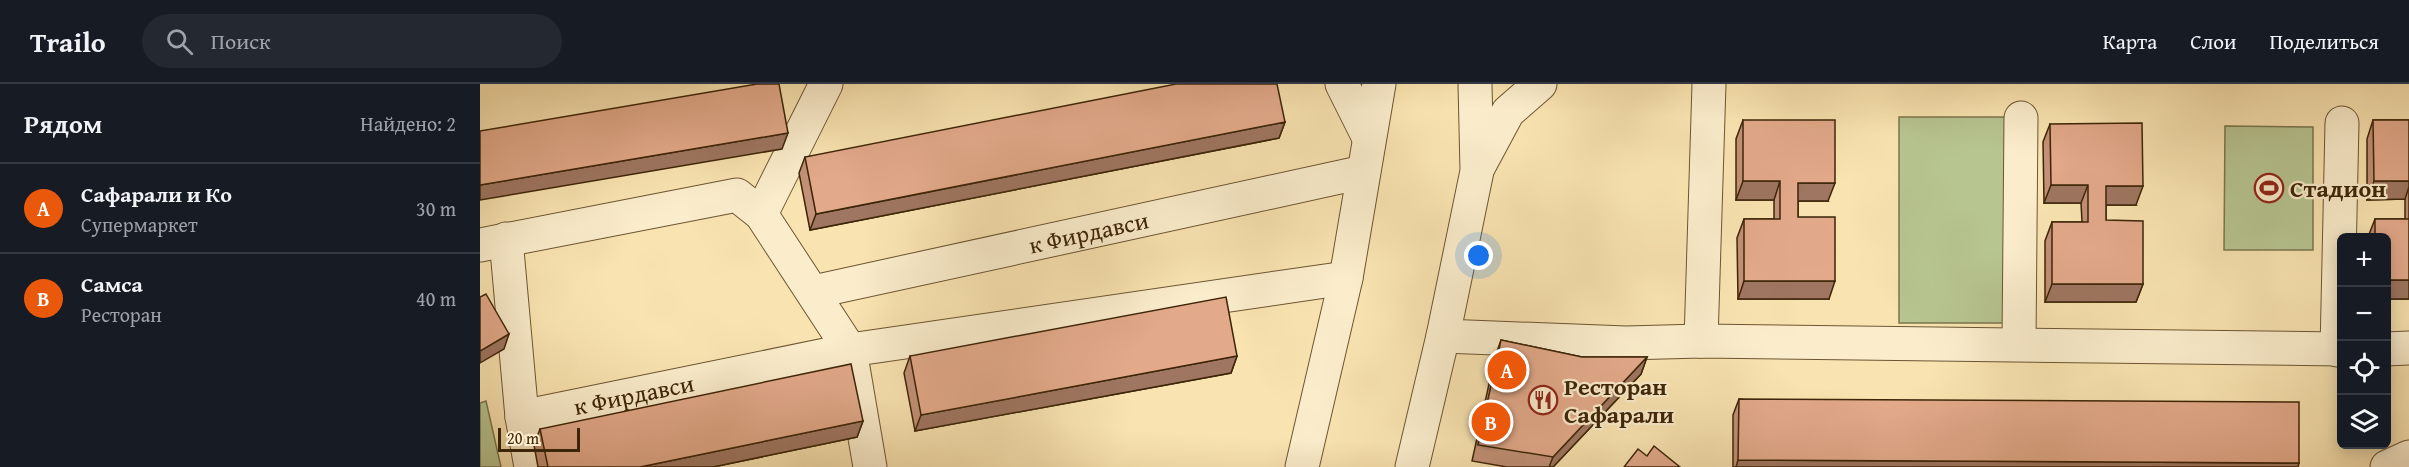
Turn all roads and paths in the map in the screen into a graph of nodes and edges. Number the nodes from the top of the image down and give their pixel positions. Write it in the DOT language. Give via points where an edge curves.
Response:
graph roads {
  1 [pos="826,84"];
  2 [pos="1342,84"];
  3 [pos="1379,84"];
  4 [pos="1475,84"];
  5 [pos="1540,84"];
  6 [pos="1709,84"];
  7 [pos="2021,118"];
  8 [pos="2342,123"];
  9 [pos="1369,138"];
  10 [pos="1477,171"];
  11 [pos="1363,172"];
  12 [pos="761,214"];
  13 [pos="493,242"];
  14 [pos="1346,278"];
  15 [pos="813,292"];
  16 [pos="1443,336"];
  17 [pos="1701,341"];
  18 [pos="2339,341"];
  19 [pos="2019,344"];
  20 [pos="2409,348"];
  21 [pos="2391,349"];
  22 [pos="850,350"];
  23 [pos="2337,350"];
  24 [pos="522,417"];
  25 [pos="2409,457"];
  26 [pos="531,467"];
  27 [pos="870,467"];
  28 [pos="1302,467"];
  29 [pos="1412,467"];
  30 [pos="2387,467"];
  1 -- 12 [label="street"];
  2 -- 9 [label="street"];
  3 -- 9 [label="street"];
  4 -- 10 [label="street"];
  5 -- 10 [label="street" via="1508,111"];
  6 -- 17 [label="street"];
  7 -- 19 [label="street"];
  8 -- 18 [label="street"];
  9 -- 11 [label="street"];
  10 -- 16 [label="street"];
  11 -- 14 [label="street"];
  11 -- 15 [label="street, к Фирдавси"];
  12 -- 13 [label="street" via="737,195"];
  12 -- 15 [label="street"];
  13 -- 24 [label="street"];
  14 -- 22 [label="street, к Фирдавси"];
  14 -- 28 [label="street"];
  15 -- 22 [label="street"];
  16 -- 17 [label="street" via="1626,343"];
  16 -- 29 [label="street"];
  17 -- 19 [label="street"];
  19 -- 23 [label="street"];
  20 -- 21 [label="street"];
  22 -- 24 [label="street, к Фирдавси"];
  22 -- 27 [label="street"];
  24 -- 26 [label="street"];
  25 -- 30 [label="street"];
}
